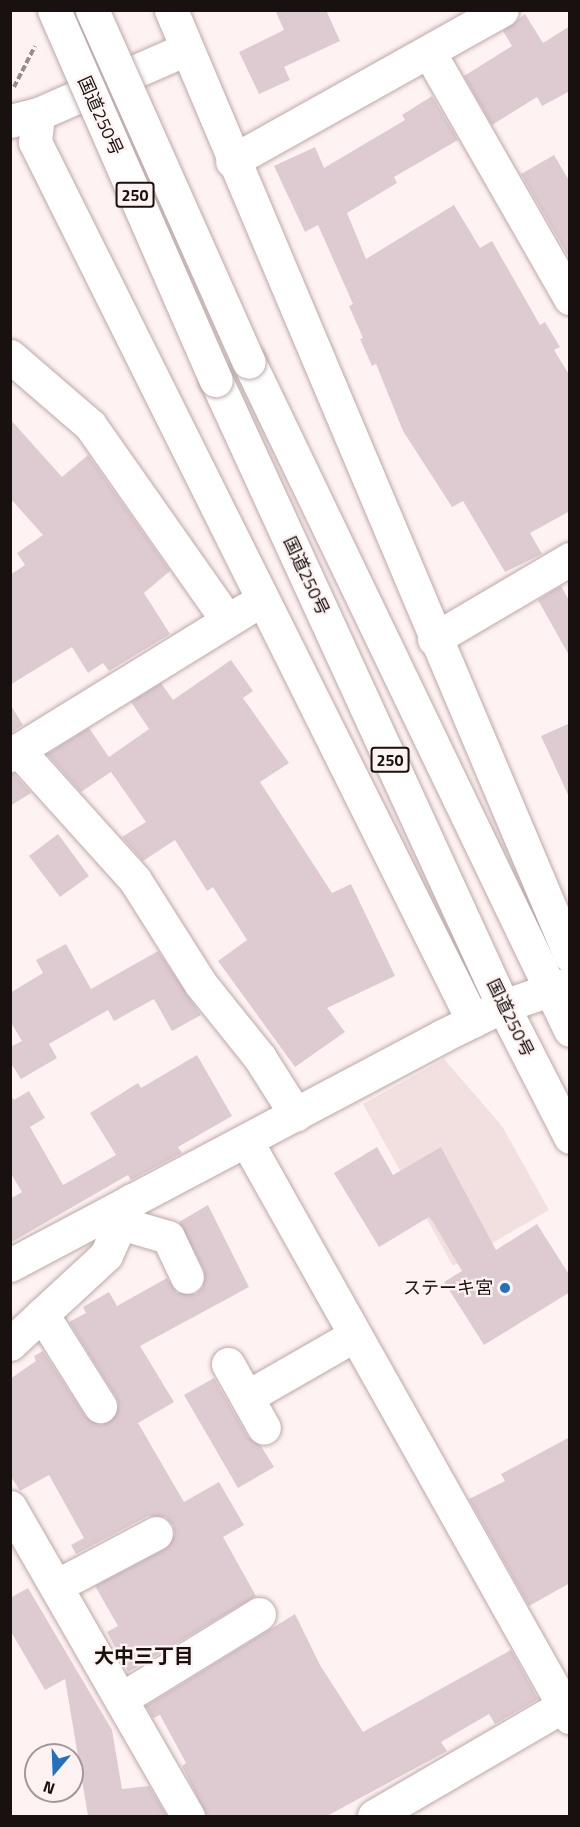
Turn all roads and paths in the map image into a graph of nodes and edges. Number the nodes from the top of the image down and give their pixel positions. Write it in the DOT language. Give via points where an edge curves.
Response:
graph roads {
  1 [pos="54,10"];
  2 [pos="92,10"];
  3 [pos="171,10"];
  4 [pos="502,10"];
  5 [pos="186,49"];
  6 [pos="429,52"];
  7 [pos="24,117"];
  8 [pos="232,161"];
  9 [pos="570,298"];
  10 [pos="10,356"];
  11 [pos="570,559"];
  12 [pos="263,599"];
  13 [pos="227,620"];
  14 [pos="434,639"];
  15 [pos="14,752"];
  16 [pos="570,955"];
  17 [pos="560,986"];
  18 [pos="503,1006"];
  19 [pos="473,1021"];
  20 [pos="570,1030"];
  21 [pos="296,1115"];
  22 [pos="570,1137"];
  23 [pos="247,1142"];
  24 [pos="125,1211"];
  25 [pos="10,1265"];
  26 [pos="187,1277"];
  27 [pos="42,1314"];
  28 [pos="352,1336"];
  29 [pos="10,1344"];
  30 [pos="228,1364"];
  31 [pos="247,1397"];
  32 [pos="100,1406"];
  33 [pos="264,1428"];
  34 [pos="10,1507"];
  35 [pos="156,1533"];
  36 [pos="56,1586"];
  37 [pos="260,1614"];
  38 [pos="121,1699"];
  39 [pos="567,1708"];
  40 [pos="188,1816"];
  41 [pos="374,1816"];
  1 -- 18 [label="main road, 国道250号 / 250, bridge" via="216,380"];
  2 -- 17 [label="main road, 国道250号 / 250, bridge" via="249,362"];
  3 -- 5 [label="main road"];
  4 -- 6 [label="main road"];
  5 -- 7 [label="main road"];
  5 -- 8 [label="main road"];
  6 -- 8 [label="main road"];
  6 -- 9 [label="main road"];
  7 -- 12 [label="main road"];
  8 -- 14 [label="main road"];
  10 -- 13 [label="main road" via="90,425"];
  11 -- 14 [label="main road"];
  12 -- 13 [label="main road"];
  12 -- 19 [label="main road"];
  13 -- 15 [label="main road"];
  14 -- 16 [label="main road"];
  15 -- 21 [label="main road" via="135,880 200,983 260,1058"];
  17 -- 18 [label="main road"];
  17 -- 20 [label="main road, 国道250号 / 250"];
  18 -- 19 [label="main road"];
  18 -- 22 [label="main road, 国道250号 / 250"];
  19 -- 21 [label="main road"];
  21 -- 23 [label="main road"];
  23 -- 24 [label="main road"];
  23 -- 28 [label="main road"];
  24 -- 25 [label="main road"];
  24 -- 26 [label="main road" via="168,1237"];
  24 -- 27 [label="main road" via="106,1255"];
  27 -- 29 [label="main road"];
  27 -- 32 [label="main road"];
  28 -- 31 [label="main road"];
  28 -- 39 [label="main road"];
  30 -- 31 [label="main road"];
  31 -- 33 [label="main road"];
  34 -- 36 [label="main road"];
  35 -- 36 [label="main road"];
  36 -- 38 [label="main road"];
  37 -- 38 [label="main road"];
  38 -- 40 [label="main road"];
  39 -- 41 [label="main road"];
}
